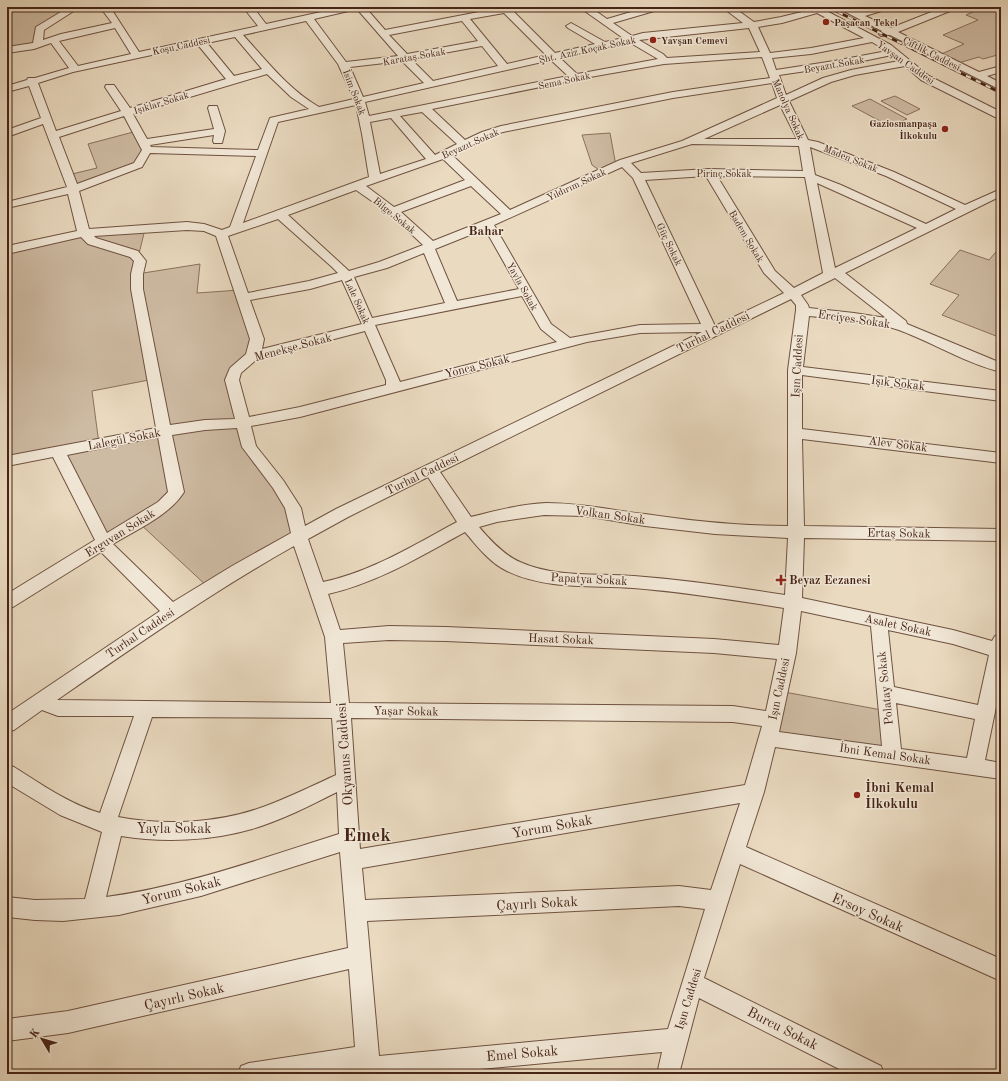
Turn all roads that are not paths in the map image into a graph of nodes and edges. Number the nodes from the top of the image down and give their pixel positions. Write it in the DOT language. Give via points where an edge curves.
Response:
graph roads {
  1 [pos="75,7"];
  2 [pos="105,7"];
  3 [pos="248,7"];
  4 [pos="356,7"];
  5 [pos="360,7"];
  6 [pos="520,7"];
  7 [pos="584,7"];
  8 [pos="658,7"];
  9 [pos="727,7"];
  10 [pos="841,7"];
  11 [pos="885,7"];
  12 [pos="952,7"];
  13 [pos="815,9"];
  14 [pos="507,10"];
  15 [pos="857,15"];
  16 [pos="308,17"];
  17 [pos="465,18"];
  18 [pos="606,22"];
  19 [pos="118,25"];
  20 [pos="752,25"];
  21 [pos="571,26"];
  22 [pos="264,27"];
  23 [pos="890,32"];
  24 [pos="237,33"];
  25 [pos="383,33"];
  26 [pos="633,38"];
  27 [pos="873,38"];
  28 [pos="53,39"];
  29 [pos="201,41"];
  30 [pos="484,43"];
  31 [pos="38,45"];
  32 [pos="603,45"];
  33 [pos="7,50"];
  34 [pos="895,52"];
  35 [pos="136,55"];
  36 [pos="766,55"];
  37 [pos="553,56"];
  38 [pos="405,58"];
  39 [pos="664,61"];
  40 [pos="906,63"];
  41 [pos="344,65"];
  42 [pos="504,67"];
  43 [pos="75,69"];
  44 [pos="1001,69"];
  45 [pos="269,70"];
  46 [pos="774,76"];
  47 [pos="978,76"];
  48 [pos="574,78"];
  49 [pos="32,80"];
  50 [pos="232,80"];
  51 [pos="431,84"];
  52 [pos="110,87"];
  53 [pos="1001,87"];
  54 [pos="7,89"];
  55 [pos="358,100"];
  56 [pos="783,100"];
  57 [pos="213,108"];
  58 [pos="425,109"];
  59 [pos="318,110"];
  60 [pos="127,112"];
  61 [pos="394,115"];
  62 [pos="1001,116"];
  63 [pos="47,119"];
  64 [pos="365,120"];
  65 [pos="220,131"];
  66 [pos="7,134"];
  67 [pos="53,135"];
  68 [pos="804,142"];
  69 [pos="686,143"];
  70 [pos="464,145"];
  71 [pos="145,146"];
  72 [pos="215,152"];
  73 [pos="262,153"];
  74 [pos="445,155"];
  75 [pos="433,160"];
  76 [pos="624,162"];
  77 [pos="709,172"];
  78 [pos="810,176"];
  79 [pos="638,177"];
  80 [pos="376,179"];
  81 [pos="474,181"];
  82 [pos="358,186"];
  83 [pos="1001,186"];
  84 [pos="73,189"];
  85 [pos="1001,192"];
  86 [pos="7,204"];
  87 [pos="960,207"];
  88 [pos="393,211"];
  89 [pos="280,214"];
  90 [pos="509,216"];
  91 [pos="488,224"];
  92 [pos="922,226"];
  93 [pos="235,229"];
  94 [pos="84,233"];
  95 [pos="221,234"];
  96 [pos="430,247"];
  97 [pos="7,250"];
  98 [pos="858,261"];
  99 [pos="833,273"];
  100 [pos="347,276"];
  101 [pos="527,291"];
  102 [pos="792,294"];
  103 [pos="243,298"];
  104 [pos="453,306"];
  105 [pos="802,311"];
  106 [pos="369,324"];
  107 [pos="905,328"];
  108 [pos="712,331"];
  109 [pos="566,342"];
  110 [pos="252,356"];
  111 [pos="1001,368"];
  112 [pos="795,370"];
  113 [pos="393,388"];
  114 [pos="1001,396"];
  115 [pos="242,423"];
  116 [pos="164,431"];
  117 [pos="795,432"];
  118 [pos="58,452"];
  119 [pos="1001,458"];
  120 [pos="7,461"];
  121 [pos="430,470"];
  122 [pos="467,524"];
  123 [pos="797,532"];
  124 [pos="1001,535"];
  125 [pos="299,536"];
  126 [pos="104,542"];
  127 [pos="318,590"];
  128 [pos="7,602"];
  129 [pos="794,603"];
  130 [pos="172,612"];
  131 [pos="879,621"];
  132 [pos="334,637"];
  133 [pos="1001,647"];
  134 [pos="787,653"];
  135 [pos="885,693"];
  136 [pos="40,702"];
  137 [pos="146,708"];
  138 [pos="341,710"];
  139 [pos="986,714"];
  140 [pos="7,724"];
  141 [pos="770,729"];
  142 [pos="892,755"];
  143 [pos="974,767"];
  144 [pos="1001,771"];
  145 [pos="7,773"];
  146 [pos="346,779"];
  147 [pos="754,792"];
  148 [pos="110,825"];
  149 [pos="349,840"];
  150 [pos="735,852"];
  151 [pos="351,860"];
  152 [pos="719,901"];
  153 [pos="93,909"];
  154 [pos="9,910"];
  155 [pos="355,911"];
  156 [pos="360,956"];
  157 [pos="1001,970"];
  158 [pos="692,983"];
  159 [pos="7,1030"];
  160 [pos="675,1040"];
  161 [pos="368,1066"];
  162 [pos="249,1074"];
  163 [pos="668,1074"];
  164 [pos="873,1074"];
  1 -- 31 [label="street" via="39,29"];
  2 -- 19 [label="street"];
  3 -- 22 [label="street"];
  4 -- 16 [label="street, Koşu Caddesi"];
  5 -- 25 [label="street"];
  6 -- 14 [label="street"];
  7 -- 18 [label="street"];
  8 -- 18 [label="street"];
  9 -- 20 [label="street, Manolya Sokak"];
  10 -- 15 [label="street, Çiftlik Caddesi"];
  11 -- 15 [label="street"];
  12 -- 23 [label="street, Sema Sokak"];
  13 -- 20 [label="street, Şht. Aziz Koçak Sokak" via="782,20"];
  13 -- 27 [label="street, Yavşan Caddesi"];
  14 -- 17 [label="street"];
  14 -- 37 [label="street"];
  15 -- 23 [label="street, Çiftlik Caddesi"];
  16 -- 22 [label="street, Koşu Caddesi"];
  16 -- 41 [label="street, İsim Sokak"];
  17 -- 25 [label="street"];
  17 -- 30 [label="street"];
  18 -- 26 [label="street"];
  19 -- 28 [label="street"];
  19 -- 35 [label="street"];
  20 -- 26 [label="street, Şht. Aziz Koçak Sokak"];
  20 -- 36 [label="street, Manolya Sokak"];
  21 -- 32 [label="street"];
  22 -- 24 [label="street, Koşu Caddesi"];
  23 -- 27 [label="street, Sema Sokak"];
  23 -- 47 [label="street, Çiftlik Caddesi"];
  24 -- 29 [label="street, Koşu Caddesi"];
  24 -- 45 [label="street"];
  25 -- 38 [label="street"];
  26 -- 32 [label="street, Şht. Aziz Koçak Sokak"];
  26 -- 39 [label="street"];
  27 -- 34 [label="street, Yavşan Caddesi"];
  27 -- 36 [label="street, Sema Sokak" via="811,51"];
  28 -- 31 [label="street"];
  28 -- 43 [label="street"];
  29 -- 35 [label="street, Koşu Caddesi"];
  29 -- 50 [label="street"];
  30 -- 38 [label="street, Karataş Sokak"];
  30 -- 42 [label="street"];
  31 -- 33 [label="street"];
  32 -- 37 [label="street, Şht. Aziz Koçak Sokak"];
  34 -- 40 [label="street, Yavşan Caddesi"];
  34 -- 46 [label="street, Beyazıt Sokak"];
  35 -- 43 [label="street, Koşu Caddesi"];
  36 -- 39 [label="street, Sema Sokak"];
  36 -- 46 [label="street, Manolya Sokak"];
  37 -- 42 [label="street, Şht. Aziz Koçak Sokak"];
  37 -- 48 [label="street"];
  38 -- 41 [label="street, Karataş Sokak"];
  38 -- 51 [label="street"];
  39 -- 48 [label="street, Sema Sokak"];
  40 -- 56 [label="street, Yıldırım Sokak" via="844,75"];
  40 -- 62 [label="street, Yavşan Caddesi" via="929,80"];
  41 -- 55 [label="street, İsim Sokak"];
  42 -- 51 [label="street, Şht. Aziz Koçak Sokak"];
  43 -- 49 [label="street, Koşu Caddesi"];
  44 -- 47 [label="street"];
  45 -- 50 [label="street, Işıklar Sokak"];
  45 -- 59 [label="street" via="302,101"];
  46 -- 56 [label="street, Manolya Sokak"];
  46 -- 70 [label="street, Beyazıt Sokak" via="501,129"];
  47 -- 53 [label="street, Çiftlik Caddesi"];
  48 -- 58 [label="street, Sema Sokak"];
  49 -- 54 [label="street, Koşu Caddesi"];
  49 -- 63 [label="street"];
  50 -- 60 [label="street, Işıklar Sokak"];
  51 -- 55 [label="street, Şht. Aziz Koçak Sokak"];
  52 -- 60 [label="street"];
  55 -- 59 [label="street, Şht. Aziz Koçak Sokak"];
  55 -- 64 [label="street, İsim Sokak"];
  56 -- 68 [label="street, Manolya Sokak"];
  56 -- 69 [label="street, Yıldırım Sokak"];
  57 -- 65 [label="street"];
  58 -- 61 [label="street, Sema Sokak"];
  58 -- 70 [label="street"];
  59 -- 73 [label="street, Şht. Aziz Koçak Sokak" via="274,120"];
  60 -- 67 [label="street, Işıklar Sokak"];
  60 -- 71 [label="street"];
  61 -- 64 [label="street, Sema Sokak"];
  61 -- 75 [label="street"];
  63 -- 66 [label="street"];
  63 -- 67 [label="street"];
  64 -- 80 [label="street, İsim Sokak"];
  65 -- 71 [label="street"];
  65 -- 72 [label="street"];
  67 -- 84 [label="street"];
  68 -- 69 [label="street, Maden Sokak"];
  68 -- 78 [label="street, Manolya Sokak"];
  68 -- 87 [label="street, Maden Sokak" via="854,159"];
  69 -- 76 [label="street, Yıldırım Sokak"];
  70 -- 74 [label="street, Beyazıt Sokak"];
  71 -- 72 [label="street"];
  71 -- 84 [label="street" via="138,165"];
  72 -- 73 [label="street"];
  73 -- 93 [label="street"];
  74 -- 75 [label="street, Beyazıt Sokak"];
  74 -- 81 [label="street"];
  75 -- 80 [label="street, Beyazıt Sokak"];
  76 -- 79 [label="street, Güç Sokak"];
  76 -- 90 [label="street, Yıldırım Sokak"];
  77 -- 78 [label="street, Pirinç Sokak"];
  77 -- 79 [label="street, Pirinç Sokak"];
  77 -- 102 [label="street, Badem Sokak" via="770,272 777,282"];
  78 -- 92 [label="street, Pirinç Sokak"];
  78 -- 99 [label="street, Manolya Sokak"];
  79 -- 108 [label="street, Güç Sokak"];
  80 -- 82 [label="street, Beyazıt Sokak"];
  81 -- 88 [label="street"];
  81 -- 90 [label="street"];
  82 -- 88 [label="street, Bilge Sokak"];
  82 -- 89 [label="street, Beyazıt Sokak"];
  83 -- 87 [label="street, Turhal Caddesi"];
  84 -- 86 [label="street"];
  84 -- 94 [label="street"];
  85 -- 98 [label="street, Turhal Caddesi"];
  87 -- 92 [label="street, Turhal Caddesi"];
  88 -- 96 [label="street, Bilge Sokak"];
  89 -- 93 [label="street, Beyazıt Sokak"];
  89 -- 100 [label="street, Lale Sokak"];
  90 -- 91 [label="street, Yıldırım Sokak"];
  91 -- 96 [label="street, Yıldırım Sokak"];
  91 -- 101 [label="street, Yayla Sokak"];
  92 -- 98 [label="street, Turhal Caddesi"];
  93 -- 95 [label="street, Beyazıt Sokak"];
  94 -- 95 [label="street" via="196,226"];
  94 -- 97 [label="street"];
  94 -- 116 [label="street" via="92,241 134,254 140,261 137,289"];
  95 -- 103 [label="street"];
  96 -- 100 [label="street, Yıldırım Sokak"];
  96 -- 104 [label="street, Bilge Sokak"];
  98 -- 99 [label="street, Turhal Caddesi"];
  99 -- 102 [label="street, Turhal Caddesi"];
  99 -- 107 [label="street, Erciyes Sokak"];
  100 -- 103 [label="street, Yıldırım Sokak"];
  100 -- 106 [label="street, Lale Sokak"];
  101 -- 104 [label="street, Menekşe Sokak"];
  101 -- 109 [label="street, Yayla Sokak" via="546,326"];
  102 -- 105 [label="street" via="801,302"];
  102 -- 108 [label="street, Turhal Caddesi"];
  103 -- 110 [label="street" via="257,339"];
  104 -- 106 [label="street, Menekşe Sokak"];
  105 -- 107 [label="street, Erciyes Sokak" via="885,322"];
  105 -- 112 [label="street, Işın Caddesi"];
  106 -- 110 [label="street, Menekşe Sokak"];
  106 -- 113 [label="street, Lale Sokak" via="393,380"];
  107 -- 111 [label="street, Erciyes Sokak"];
  108 -- 109 [label="street, Yonca Sokak" via="699,328 640,329"];
  108 -- 121 [label="street, Turhal Caddesi"];
  109 -- 113 [label="street, Yonca Sokak"];
  110 -- 115 [label="street, Menekşe Sokak" via="232,375"];
  112 -- 114 [label="street, Işık Sokak"];
  112 -- 117 [label="street, Işın Caddesi"];
  113 -- 115 [label="street, Yonca Sokak" via="300,412"];
  115 -- 116 [label="street, Lalegül Sokak"];
  115 -- 125 [label="street, Menekşe Sokak" via="253,454 290,501"];
  116 -- 118 [label="street, Lalegül Sokak"];
  116 -- 126 [label="street, Erguvan Sokak" via="176,492 163,506"];
  117 -- 119 [label="street, Alev Sokak"];
  117 -- 123 [label="street, Işın Caddesi"];
  118 -- 120 [label="street, Lalegül Sokak"];
  118 -- 126 [label="street"];
  121 -- 122 [label="street, Papatya Sokak"];
  121 -- 125 [label="street, Turhal Caddesi"];
  122 -- 123 [label="street, Volkan Sokak" via="520,512 578,509 715,528"];
  122 -- 127 [label="street, Volkan Sokak" via="386,567 340,585"];
  122 -- 129 [label="street, Papatya Sokak" via="505,561 520,570 539,576 694,588"];
  123 -- 124 [label="street, Ertaş Sokak"];
  123 -- 129 [label="street, Işın Caddesi"];
  125 -- 127 [label="street, Okyanus Caddesi"];
  125 -- 130 [label="street, Turhal Caddesi"];
  126 -- 128 [label="street, Erguvan Sokak"];
  126 -- 130 [label="street" via="108,550"];
  127 -- 132 [label="street, Okyanus Caddesi"];
  129 -- 131 [label="street, Asalet Sokak"];
  129 -- 134 [label="street, Işın Caddesi"];
  130 -- 136 [label="street, Turhal Caddesi"];
  131 -- 133 [label="street, Asalet Sokak"];
  131 -- 135 [label="street, Polatay Sokak"];
  132 -- 134 [label="street, Hasat Sokak" via="389,633 446,634 714,646"];
  132 -- 138 [label="street, Okyanus Caddesi"];
  133 -- 139 [label="street"];
  134 -- 141 [label="street, Işın Caddesi"];
  135 -- 139 [label="street"];
  135 -- 142 [label="street, Polatay Sokak"];
  136 -- 137 [label="street, Yaşar Sokak" via="58,708"];
  136 -- 140 [label="street, Turhal Caddesi"];
  137 -- 138 [label="street, Yaşar Sokak"];
  137 -- 148 [label="street"];
  138 -- 141 [label="street, Yaşar Sokak" via="733,714"];
  138 -- 146 [label="street, Okyanus Caddesi"];
  139 -- 143 [label="street"];
  141 -- 142 [label="street, İbni Kemal Sokak"];
  141 -- 147 [label="street, Işın Caddesi"];
  142 -- 143 [label="street, İbni Kemal Sokak"];
  143 -- 144 [label="street, İbni Kemal Sokak"];
  145 -- 148 [label="street, Yayla Sokak" via="61,806"];
  146 -- 148 [label="street, Yayla Sokak" via="274,812 225,827 181,830"];
  146 -- 149 [label="street, Okyanus Caddesi"];
  147 -- 150 [label="street, Işın Caddesi"];
  147 -- 151 [label="street, Yorum Sokak"];
  148 -- 153 [label="street"];
  149 -- 151 [label="street, Okyanus Caddesi"];
  149 -- 153 [label="street, Yorum Sokak" via="201,886 160,897"];
  150 -- 152 [label="street, Işın Caddesi"];
  150 -- 157 [label="street, Ersoy Sokak"];
  151 -- 155 [label="street, Okyanus Caddesi"];
  152 -- 155 [label="street, Çayırlı Sokak" via="679,896"];
  152 -- 158 [label="street, Işın Caddesi"];
  153 -- 154 [label="street, Yorum Sokak"];
  155 -- 156 [label="street, Okyanus Caddesi"];
  156 -- 159 [label="street, Çayırlı Sokak" via="68,1022"];
  156 -- 161 [label="street, Okyanus Caddesi"];
  158 -- 160 [label="street, Işın Caddesi"];
  158 -- 164 [label="street, Burcu Sokak"];
  160 -- 161 [label="street, Emel Sokak"];
  160 -- 163 [label="street, Işın Caddesi"];
  161 -- 162 [label="street, Emel Sokak"];
}
